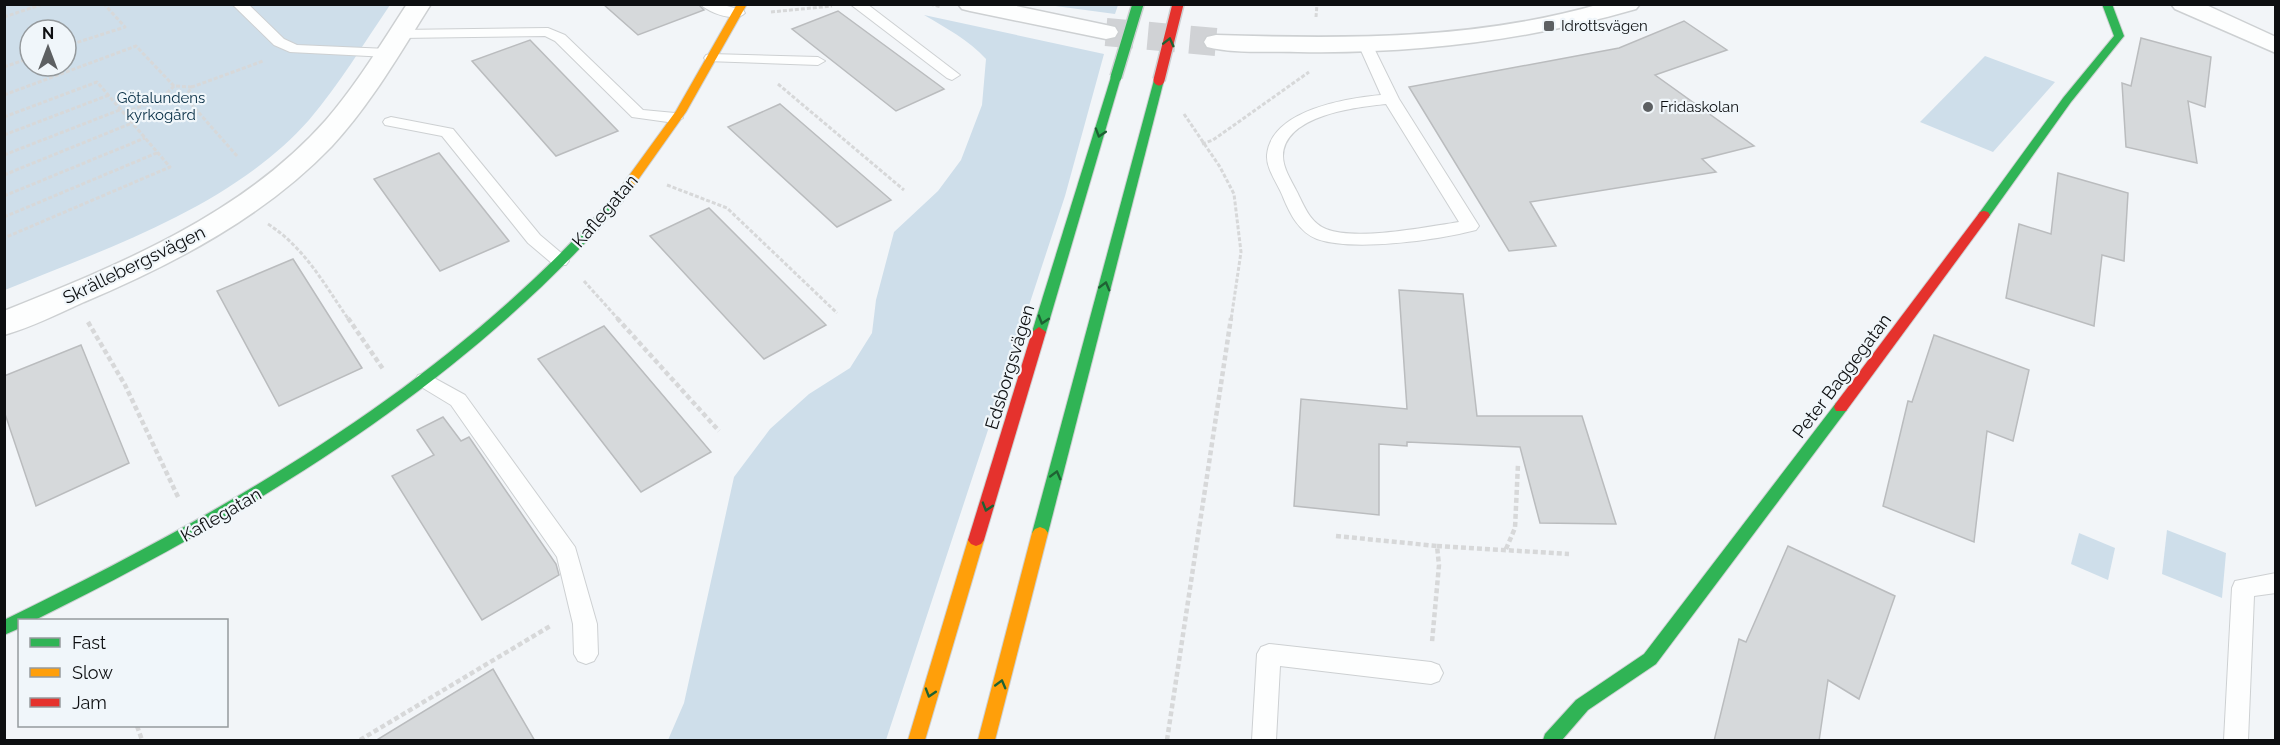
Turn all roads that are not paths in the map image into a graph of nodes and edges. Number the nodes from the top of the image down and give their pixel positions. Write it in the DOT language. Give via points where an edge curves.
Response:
graph roads {
  1 [pos="239,4"];
  2 [pos="419,4"];
  3 [pos="707,4"];
  4 [pos="857,4"];
  5 [pos="970,4"];
  6 [pos="1138,4"];
  7 [pos="1178,4"];
  8 [pos="1628,4"];
  9 [pos="2108,4"];
  10 [pos="2183,4"];
  11 [pos="740,9"];
  12 [pos="1106,32"];
  13 [pos="1216,42"];
  14 [pos="394,43"];
  15 [pos="1366,46"];
  16 [pos="2276,46"];
  17 [pos="711,58"];
  18 [pos="818,61"];
  19 [pos="952,75"];
  20 [pos="1391,99"];
  21 [pos="675,118"];
  22 [pos="391,122"];
  23 [pos="560,261"];
  24 [pos="4,324"];
  25 [pos="425,380"];
  26 [pos="2276,583"];
  27 [pos="23,619"];
  28 [pos="18,621"];
  29 [pos="4,628"];
  30 [pos="586,654"];
  31 [pos="1431,673"];
  32 [pos="916,741"];
  33 [pos="986,741"];
  34 [pos="1264,741"];
  35 [pos="1551,741"];
  36 [pos="2236,741"];
  1 -- 14 [label="lane" via="279,42 295,49"];
  2 -- 14 [label="street, Skrällebergsvägen"];
  3 -- 11 [label="lane" via="724,12"];
  4 -- 19 [label="lane"];
  5 -- 12 [label="street"];
  6 -- 32 [label="main road, Edsborgsvägen, one-way, bridge"];
  33 -- 7 [label="main road, one-way, bridge"];
  8 -- 15 [label="street" via="1586,18 1495,35"];
  9 -- 35 [label="main road, Peter Baggegatan" via="2118,36 1923,298 1650,659 1615,680 1562,723"];
  10 -- 16 [label="street"];
  11 -- 17 [label="main road, Kaflegatan"];
  13 -- 15 [label="street"];
  14 -- 21 [label="lane" via="548,32 560,38 638,114"];
  14 -- 24 [label="street, Skrällebergsvägen" via="321,141 247,203 159,257"];
  15 -- 20 [label="lane"];
  17 -- 18 [label="lane"];
  17 -- 21 [label="main road, Kaflegatan"];
  20 -- 20 [label="lane" via="1470,226 1359,237 1328,236 1314,230 1299,216 1275,156 1280,141 1294,126 1340,105"];
  21 -- 23 [label="main road, Kaflegatan" via="638,173"];
  22 -- 23 [label="lane" via="447,132 534,239"];
  23 -- 25 [label="main road, Kaflegatan"];
  25 -- 27 [label="main road, Kaflegatan" via="261,494 128,568"];
  25 -- 30 [label="lane" via="458,400 567,554 585,624"];
  26 -- 36 [label="lane" via="2242,588"];
  28 -- 29 [label="main road, Kaflegatan"];
  31 -- 34 [label="lane" via="1269,654"];
}
